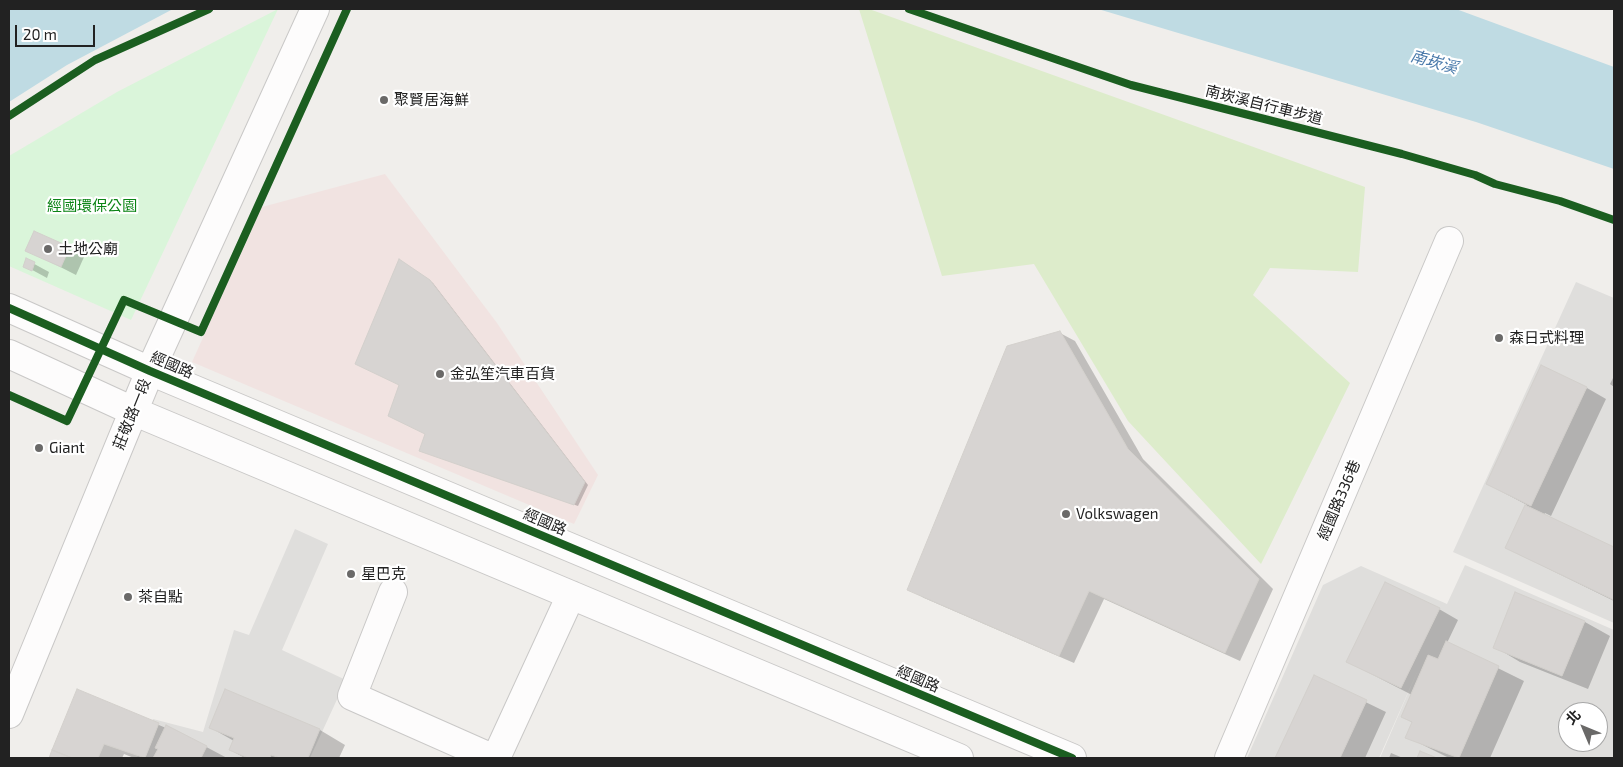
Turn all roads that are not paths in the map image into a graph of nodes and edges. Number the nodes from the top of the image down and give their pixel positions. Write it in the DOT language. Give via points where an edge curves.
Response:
graph roads {
  1 [pos="315,9"];
  2 [pos="1449,241"];
  3 [pos="9,308"];
  4 [pos="9,354"];
  5 [pos="150,371"];
  6 [pos="134,411"];
  7 [pos="393,592"];
  8 [pos="571,595"];
  9 [pos="9,714"];
  10 [pos="972,716"];
  11 [pos="492,758"];
  12 [pos="496,758"];
  13 [pos="956,758"];
  14 [pos="1072,758"];
  15 [pos="1229,758"];
  1 -- 5 [label="street, 莊敬路一段"];
  2 -- 15 [label="street, 經國路336巷"];
  3 -- 5 [label="street, 經國路"];
  4 -- 6 [label="street"];
  5 -- 6 [label="street, 莊敬路一段"];
  5 -- 10 [label="street, 經國路"];
  6 -- 8 [label="street"];
  6 -- 9 [label="street, 莊敬路一段"];
  7 -- 11 [label="street" via="352,696"];
  8 -- 12 [label="street"];
  8 -- 13 [label="street"];
  10 -- 13 [label="street"];
  10 -- 14 [label="street, 經國路"];
}
